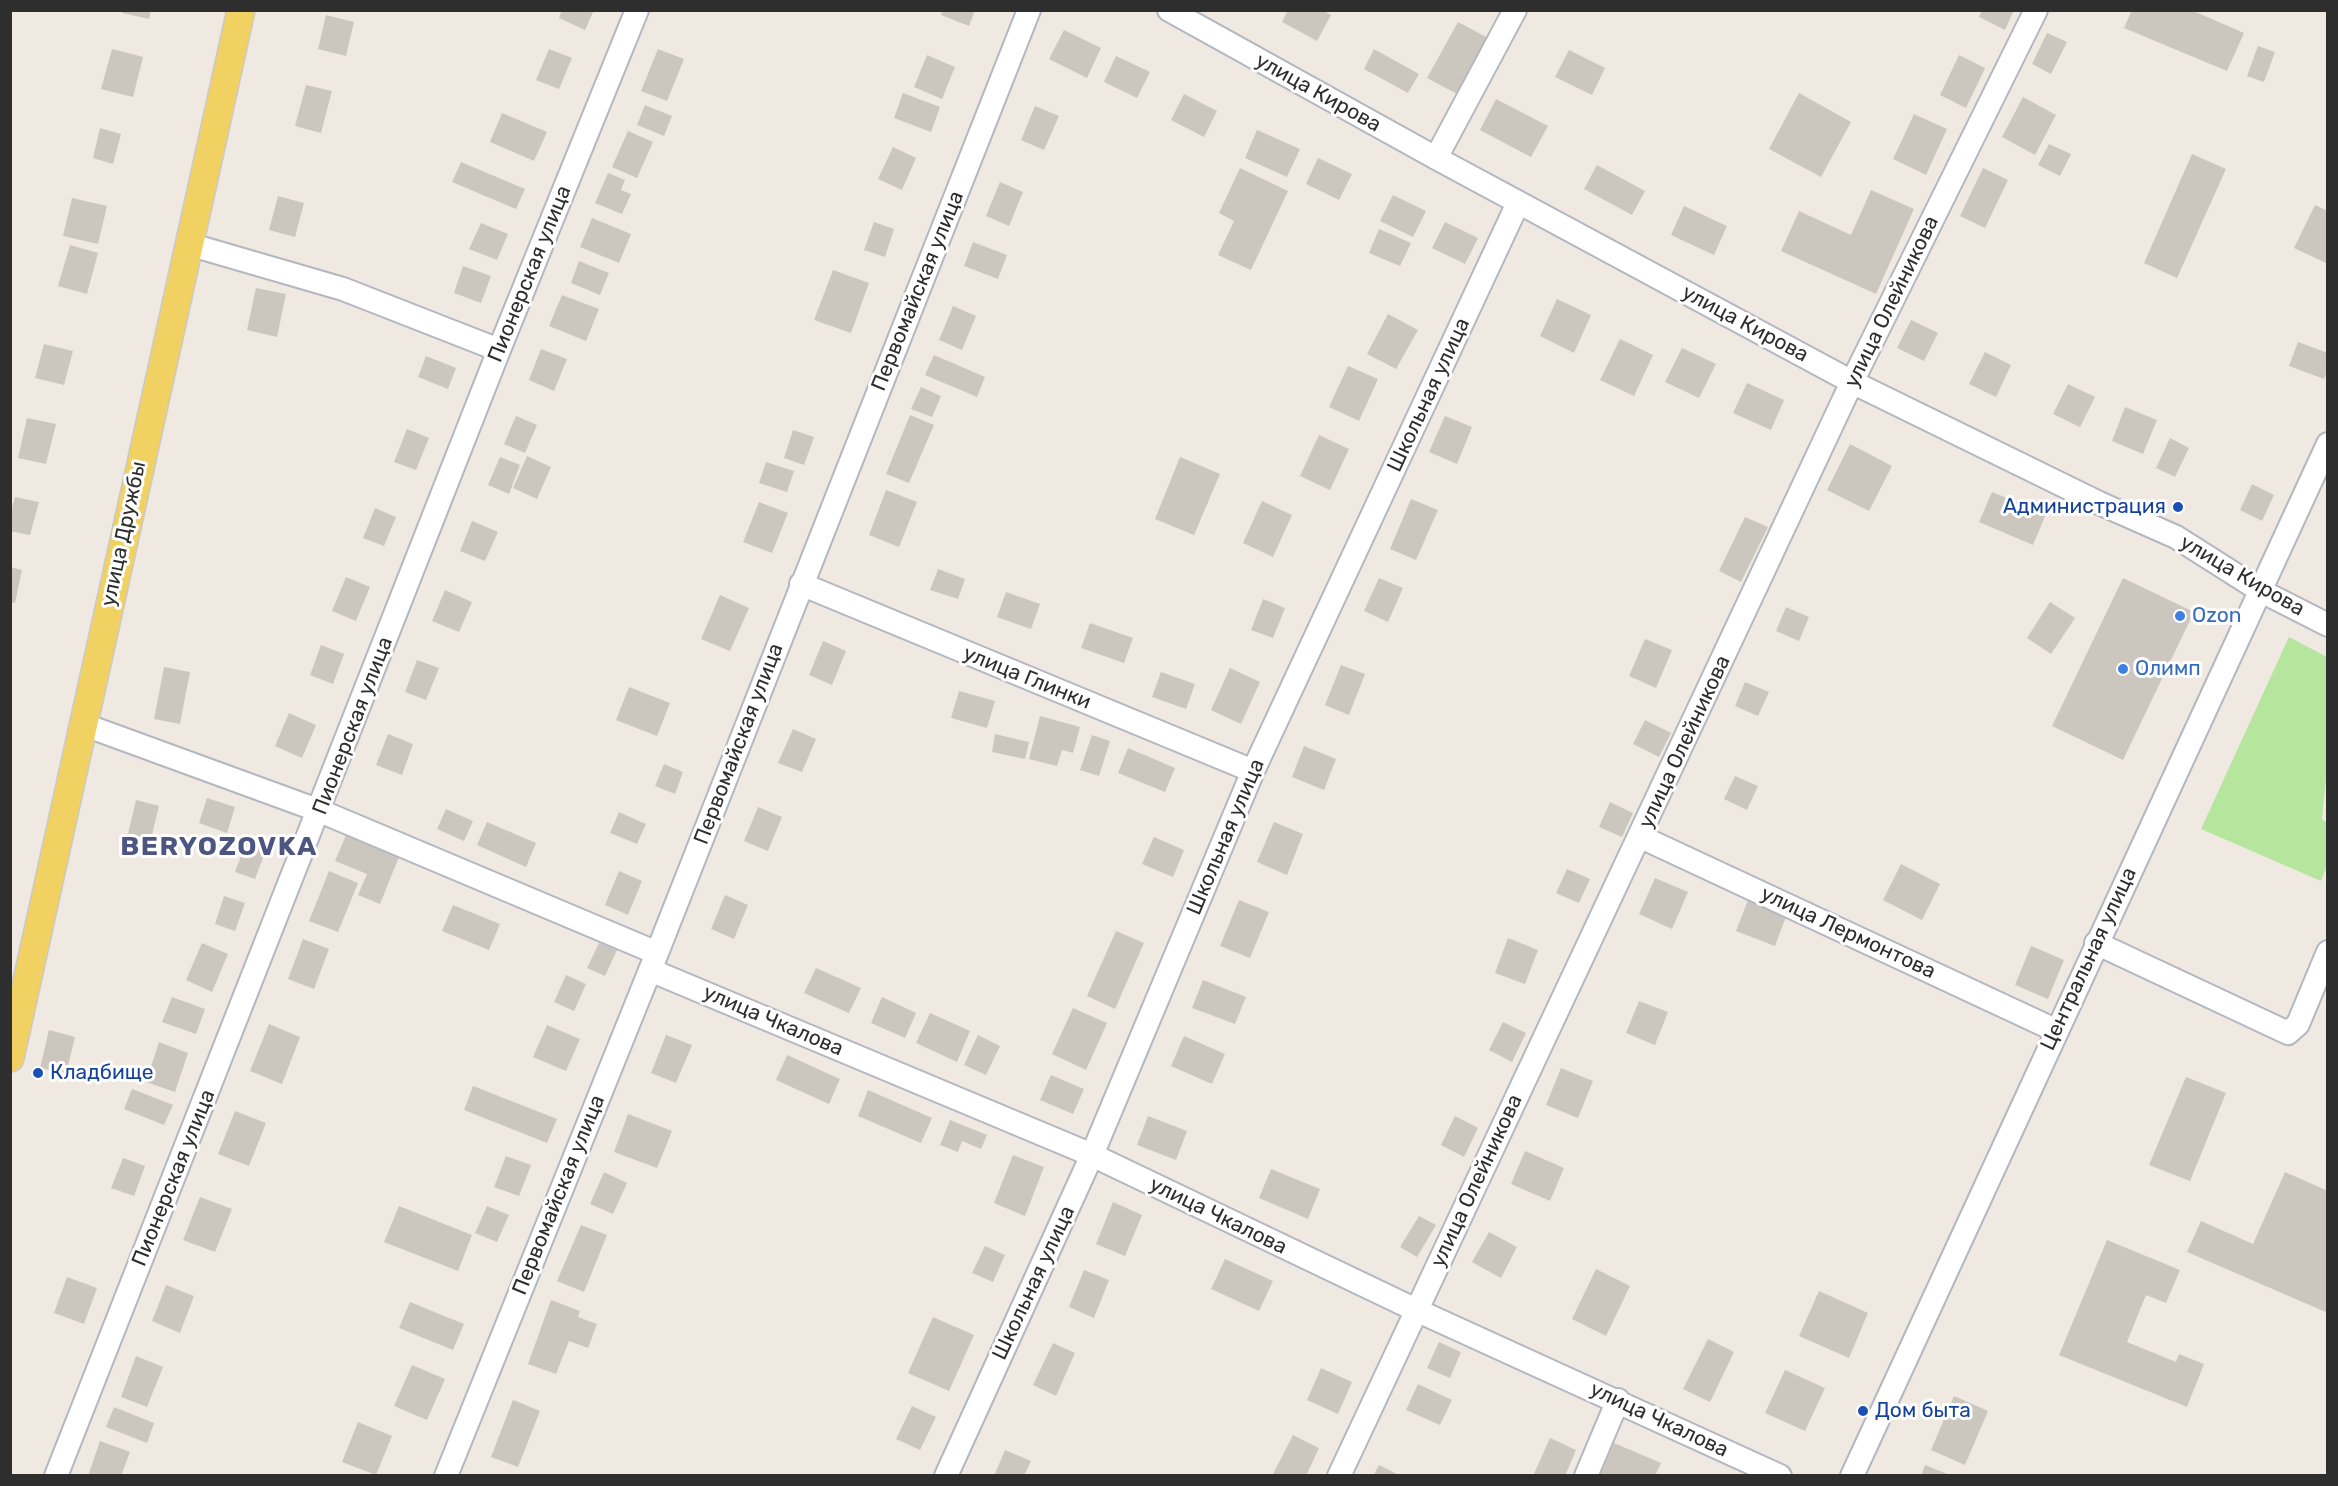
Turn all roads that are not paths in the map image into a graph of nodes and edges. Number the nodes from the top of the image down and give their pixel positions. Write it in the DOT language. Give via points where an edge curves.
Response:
graph roads {
  1 [pos="241,10"];
  2 [pos="637,10"];
  3 [pos="1029,10"];
  4 [pos="1169,10"];
  5 [pos="1515,10"];
  6 [pos="2036,10"];
  7 [pos="1436,159"];
  8 [pos="1518,203"];
  9 [pos="188,244"];
  10 [pos="499,350"];
  11 [pos="1852,382"];
  12 [pos="2328,444"];
  13 [pos="801,584"];
  14 [pos="2261,591"];
  15 [pos="2328,625"];
  16 [pos="82,724"];
  17 [pos="1253,771"];
  18 [pos="320,811"];
  19 [pos="1641,837"];
  20 [pos="2096,943"];
  21 [pos="2328,952"];
  22 [pos="654,962"];
  23 [pos="2055,1030"];
  24 [pos="10,1058"];
  25 [pos="1092,1155"];
  26 [pos="1416,1310"];
  27 [pos="1618,1400"];
  28 [pos="56,1476"];
  29 [pos="446,1476"];
  30 [pos="946,1476"];
  31 [pos="1339,1476"];
  32 [pos="1586,1476"];
  33 [pos="1780,1476"];
  34 [pos="1852,1476"];
  1 -- 9 [label="main road, улица Дружбы"];
  2 -- 10 [label="street, Пионерская улица"];
  3 -- 13 [label="street, Первомайская улица"];
  4 -- 7 [label="street, улица Кирова"];
  5 -- 7 [label="street"];
  6 -- 11 [label="street, улица Олейникова"];
  7 -- 8 [label="street, улица Кирова"];
  8 -- 11 [label="street, улица Кирова"];
  8 -- 17 [label="street, Школьная улица"];
  9 -- 10 [label="street" via="343,289"];
  9 -- 16 [label="main road, улица Дружбы"];
  10 -- 18 [label="street, Пионерская улица"];
  11 -- 14 [label="street, улица Кирова" via="2176,537"];
  11 -- 19 [label="street, улица Олейникова"];
  12 -- 14 [label="street, Центральная улица"];
  13 -- 17 [label="street, улица Глинки"];
  13 -- 22 [label="street, Первомайская улица"];
  14 -- 15 [label="street, улица Кирова"];
  14 -- 20 [label="street, Центральная улица"];
  16 -- 18 [label="street, улица Чкалова"];
  16 -- 24 [label="main road, улица Дружбы"];
  17 -- 25 [label="street, Школьная улица"];
  18 -- 22 [label="street, улица Чкалова"];
  18 -- 28 [label="street, Пионерская улица"];
  19 -- 23 [label="street, улица Лермонтова"];
  19 -- 26 [label="street, улица Олейникова"];
  20 -- 21 [label="street" via="2288,1033 2298,1024"];
  20 -- 23 [label="street, Центральная улица"];
  22 -- 25 [label="street, улица Чкалова"];
  22 -- 29 [label="street, Первомайская улица"];
  23 -- 34 [label="street, Центральная улица"];
  25 -- 26 [label="street, улица Чкалова"];
  25 -- 30 [label="street, Школьная улица"];
  26 -- 27 [label="street, улица Чкалова"];
  26 -- 31 [label="street, улица Олейникова"];
  27 -- 32 [label="street"];
  27 -- 33 [label="street, улица Чкалова"];
}
